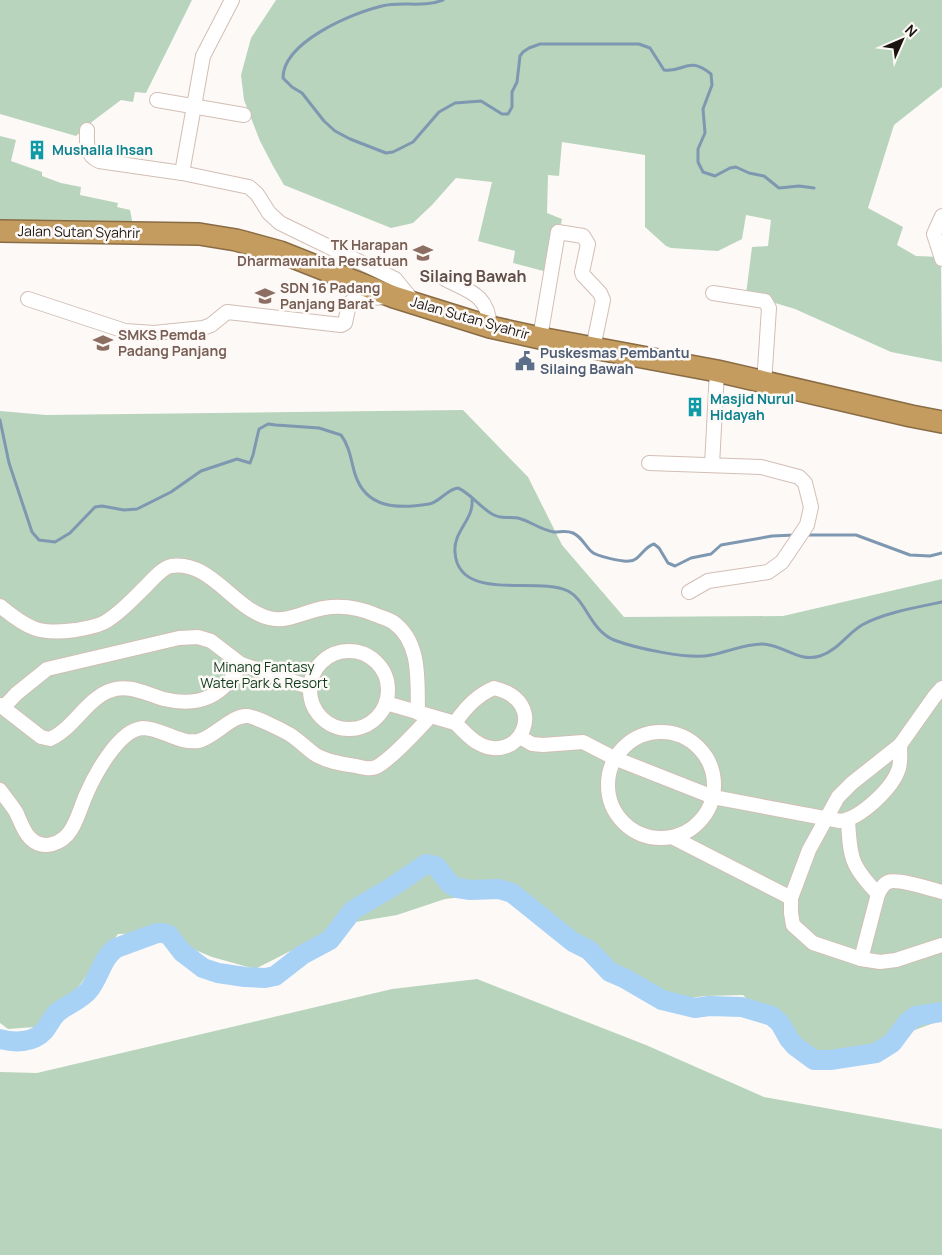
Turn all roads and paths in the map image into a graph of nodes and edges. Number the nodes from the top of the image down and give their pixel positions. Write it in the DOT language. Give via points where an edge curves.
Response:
graph roads {
  1 [pos="232,0"];
  2 [pos="157,100"];
  3 [pos="194,106"];
  4 [pos="244,115"];
  5 [pos="87,130"];
  6 [pos="182,174"];
  7 [pos="942,216"];
  8 [pos="0,231"];
  9 [pos="942,259"];
  10 [pos="445,279"];
  11 [pos="713,293"];
  12 [pos="28,299"];
  13 [pos="404,299"];
  14 [pos="490,327"];
  15 [pos="540,338"];
  16 [pos="593,348"];
  17 [pos="717,372"];
  18 [pos="764,384"];
  19 [pos="942,422"];
  20 [pos="649,462"];
  21 [pos="712,465"];
  22 [pos="689,592"];
  23 [pos="0,606"];
  24 [pos="241,664"];
  25 [pos="309,687"];
  26 [pos="942,688"];
  27 [pos="386,703"];
  28 [pos="2,706"];
  29 [pos="424,715"];
  30 [pos="455,723"];
  31 [pos="520,737"];
  32 [pos="900,745"];
  33 [pos="614,758"];
  34 [pos="0,790"];
  35 [pos="713,796"];
  36 [pos="825,819"];
  37 [pos="848,820"];
  38 [pos="672,838"];
  39 [pos="942,892"];
  40 [pos="878,894"];
  41 [pos="791,898"];
  42 [pos="942,945"];
  43 [pos="861,959"];
  1 -- 3 [label="street" via="203,56"];
  2 -- 3 [label="street"];
  3 -- 4 [label="street"];
  3 -- 6 [label="street"];
  5 -- 6 [label="street" via="87,150 99,161"];
  6 -- 13 [label="street" via="253,190 280,223 395,279"];
  7 -- 9 [label="street" via="934,234"];
  8 -- 13 [label="highway, Jalan Sutan Syahrir" via="199,234 236,240 280,252"];
  10 -- 14 [label="street" via="482,300"];
  11 -- 18 [label="street" via="768,304"];
  12 -- 13 [label="street" via="125,331 147,333 207,328 228,312 341,325 345,323 349,304 354,299"];
  13 -- 14 [label="highway, Jalan Sutan Syahrir"];
  14 -- 15 [label="highway, Jalan Sutan Syahrir"];
  15 -- 16 [label="highway, Jalan Sutan Syahrir"];
  15 -- 16 [label="street" via="558,232 583,236 588,244 582,272 603,300"];
  16 -- 17 [label="highway, Jalan Sutan Syahrir"];
  17 -- 18 [label="highway, Jalan Sutan Syahrir"];
  17 -- 21 [label="street"];
  18 -- 19 [label="highway, Jalan Sutan Syahrir"];
  20 -- 21 [label="street"];
  21 -- 22 [label="street" via="761,467 799,477 805,483 811,507 807,525 782,562 768,572 708,581"];
  23 -- 29 [label="street" via="40,631 90,627 116,615 168,566 182,565 198,569 255,612 270,618 286,619 323,608 366,611 393,622 408,638 416,660"];
  24 -- 25 [label="street"];
  24 -- 28 [label="street" via="211,641 198,637 179,638 47,669"];
  24 -- 28 [label="street" via="224,689 196,701 166,700 135,689 109,690 50,739 41,736"];
  25 -- 27 [label="street" via="311,702 320,716 333,726 349,729 364,726 378,717"];
  25 -- 27 [label="street" via="320,662 343,651 356,651 369,656 386,677"];
  26 -- 32 [label="street"];
  27 -- 29 [label="street"];
  29 -- 30 [label="street"];
  29 -- 34 [label="street" via="387,759 368,769 318,756 289,734 246,716 197,741 140,728 122,739 101,765 72,829 53,845 45,846 29,837"];
  30 -- 31 [label="street" via="477,743 487,747 511,746"];
  30 -- 31 [label="street" via="472,702 494,688 507,691 518,699 524,711 525,725"];
  31 -- 33 [label="street" via="543,746 582,742"];
  32 -- 36 [label="street" via="852,783"];
  32 -- 37 [label="street" via="900,767 890,785 858,815"];
  33 -- 35 [label="street"];
  33 -- 35 [label="street" via="626,744 642,734 680,735 696,745 708,760 714,778"];
  33 -- 38 [label="street" via="607,777 609,798 617,816 632,830 652,838"];
  35 -- 36 [label="street"];
  35 -- 38 [label="street" via="705,815 691,830"];
  36 -- 37 [label="street"];
  36 -- 41 [label="street"];
  37 -- 40 [label="street" via="854,863"];
  38 -- 41 [label="street"];
  39 -- 40 [label="street" via="888,882"];
  40 -- 43 [label="street"];
  41 -- 43 [label="street" via="793,925 801,933 813,943"];
  42 -- 43 [label="street" via="896,960"];
}
